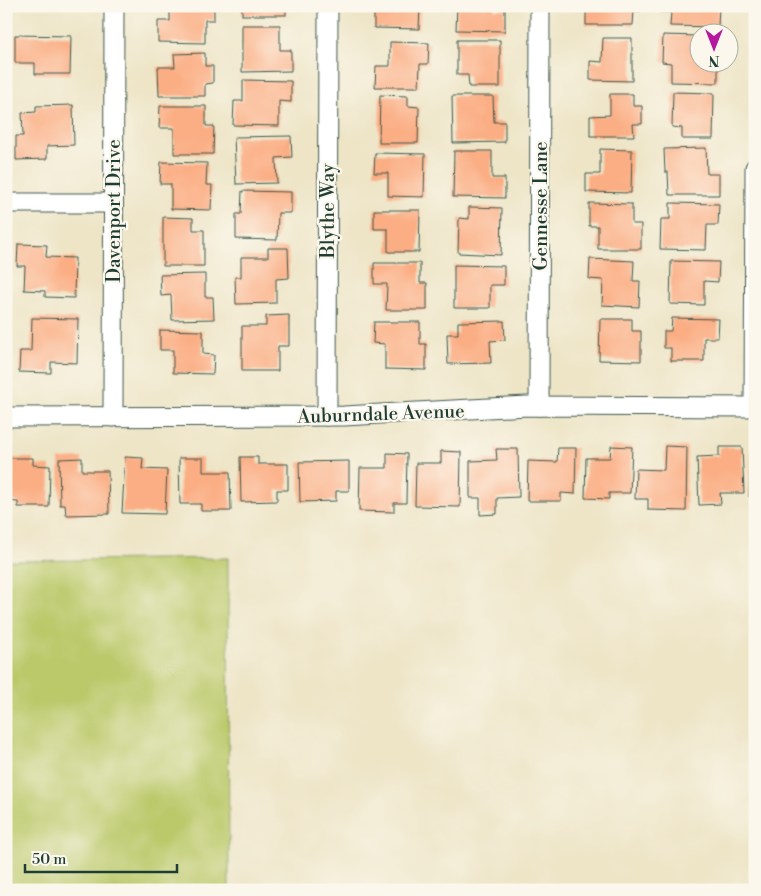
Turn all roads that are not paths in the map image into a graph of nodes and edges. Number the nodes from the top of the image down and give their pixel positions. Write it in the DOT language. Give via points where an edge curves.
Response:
graph roads {
  1 [pos="114,6"];
  2 [pos="328,6"];
  3 [pos="540,6"];
  4 [pos="755,168"];
  5 [pos="6,203"];
  6 [pos="113,203"];
  7 [pos="539,406"];
  8 [pos="754,407"];
  9 [pos="327,416"];
  10 [pos="6,417"];
  11 [pos="113,417"];
  1 -- 6 [label="street, Davenport Drive"];
  2 -- 9 [label="street, Blythe Way"];
  3 -- 7 [label="street, Gennesse Lane"];
  4 -- 8 [label="street"];
  5 -- 6 [label="street"];
  6 -- 11 [label="street, Davenport Drive"];
  7 -- 8 [label="street, Auburndale Avenue"];
  7 -- 9 [label="street, Auburndale Avenue"];
  9 -- 11 [label="street, Auburndale Avenue"];
  10 -- 11 [label="street, Auburndale Avenue"];
}
